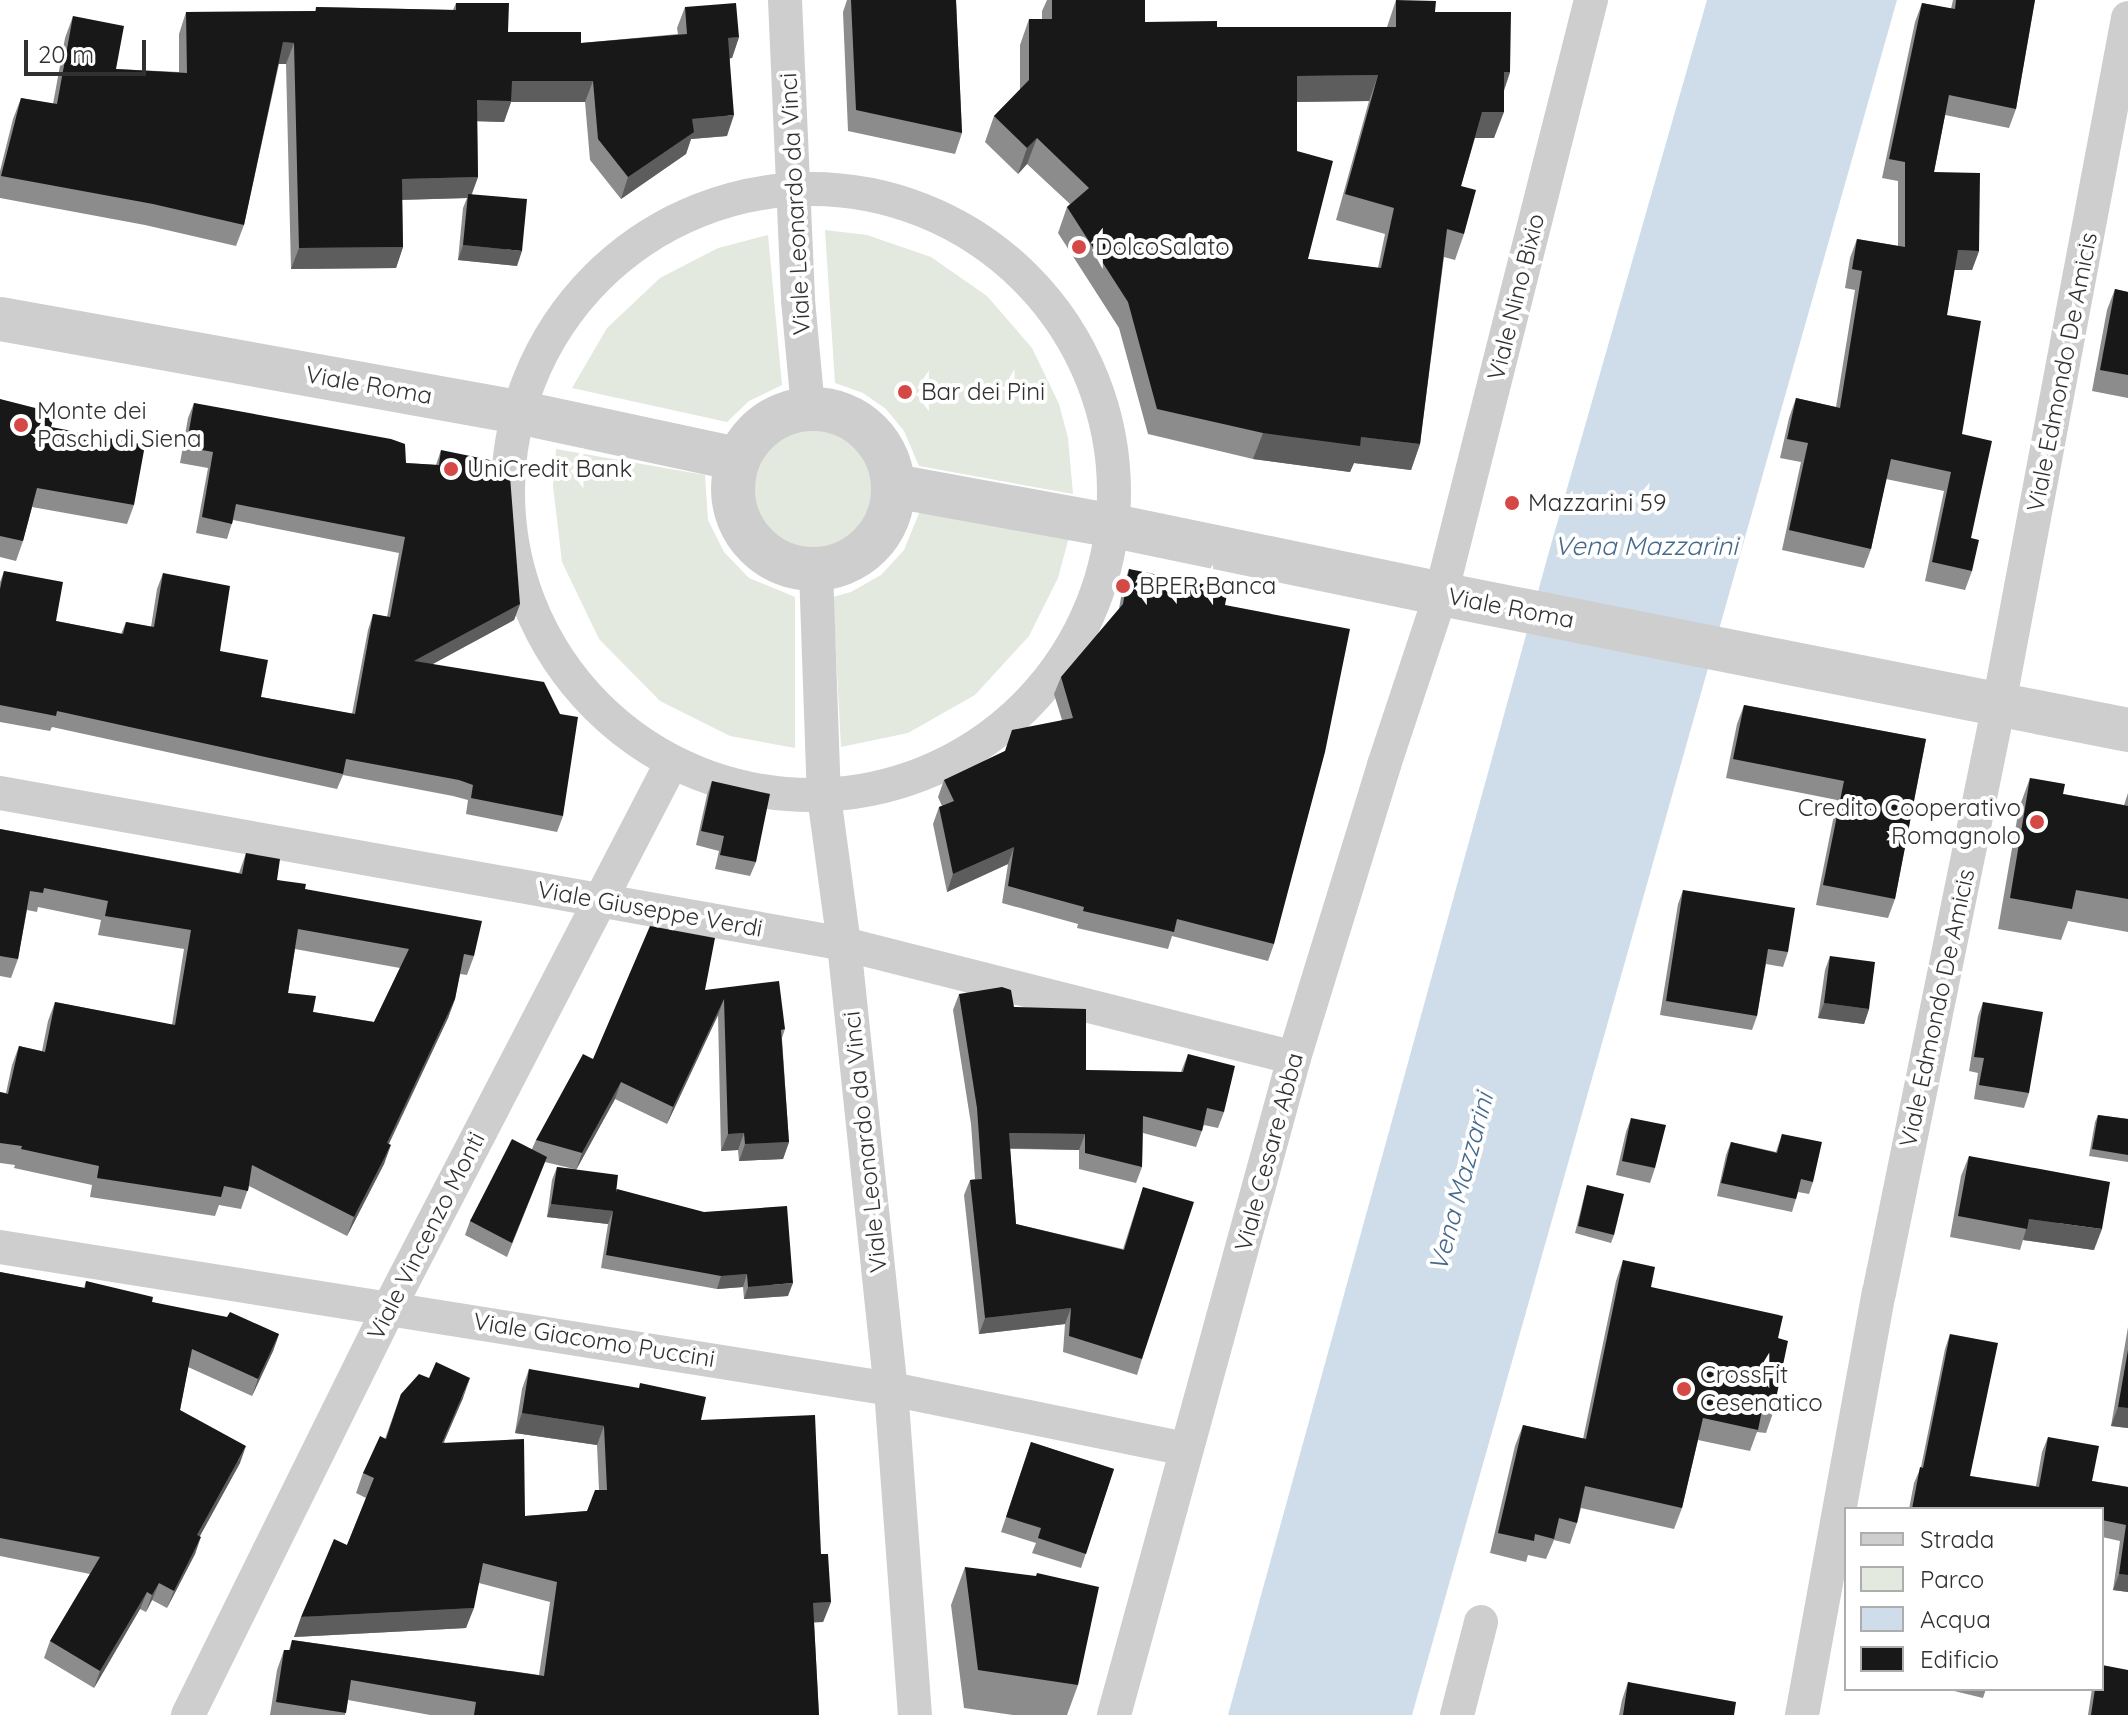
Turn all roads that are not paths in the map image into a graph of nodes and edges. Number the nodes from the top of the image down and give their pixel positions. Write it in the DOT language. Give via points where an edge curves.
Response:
graph roads {
  1 [pos="785,0"];
  2 [pos="1591,0"];
  3 [pos="2128,18"];
  4 [pos="795,189"];
  5 [pos="0,319"];
  6 [pos="808,408"];
  7 [pos="518,412"];
  8 [pos="737,459"];
  9 [pos="894,486"];
  10 [pos="1114,526"];
  11 [pos="816,570"];
  12 [pos="1460,598"];
  13 [pos="1999,704"];
  14 [pos="2128,730"];
  15 [pos="672,762"];
  16 [pos="0,793"];
  17 [pos="824,796"];
  18 [pos="598,900"];
  19 [pos="844,944"];
  20 [pos="1294,1058"];
  21 [pos="0,1247"];
  22 [pos="390,1306"];
  23 [pos="891,1389"];
  24 [pos="1185,1449"];
  25 [pos="1481,1622"];
  26 [pos="188,1715"];
  27 [pos="915,1715"];
  28 [pos="1114,1715"];
  29 [pos="1457,1715"];
  30 [pos="1802,1715"];
  1 -- 4 [label="street, Viale Leonardo da Vinci"];
  2 -- 12 [label="street, Viale Nino Bixio"];
  3 -- 13 [label="street, Viale Edmondo De Amicis"];
  4 -- 6 [label="street, Viale Leonardo da Vinci"];
  4 -- 7 [label="street" via="712,202 635,242 572,302 528,379"];
  4 -- 10 [label="street" via="870,194 941,218 1005,258 1057,312 1093,378 1113,451"];
  5 -- 7 [label="street, Viale Roma"];
  6 -- 8 [label="street" via="765,424"];
  6 -- 9 [label="street" via="830,410 867,429 881,445"];
  7 -- 8 [label="street, Viale Roma"];
  7 -- 15 [label="street" via="509,457 510,530 528,602 563,666 612,721"];
  8 -- 11 [label="street" via="732,485 735,512 747,536 765,555 789,567"];
  9 -- 10 [label="street, Viale Roma"];
  9 -- 11 [label="street" via="891,511 863,553"];
  10 -- 12 [label="street, Viale Roma"];
  10 -- 17 [label="street" via="1093,609 1049,684 985,743 908,781"];
  11 -- 17 [label="street, Viale Leonardo da Vinci"];
  12 -- 13 [label="street, Viale Roma"];
  12 -- 20 [label="street, Viale Cesare Abba" via="1384,765"];
  13 -- 14 [label="street, Viale Roma"];
  13 -- 30 [label="street, Viale Edmondo De Amicis" via="1879,1293"];
  15 -- 17 [label="street" via="746,789"];
  15 -- 18 [label="street, Viale Vincenzo Monti"];
  16 -- 18 [label="street, Viale Giuseppe Verdi"];
  17 -- 19 [label="street, Viale Leonardo da Vinci"];
  18 -- 19 [label="street, Viale Giuseppe Verdi"];
  18 -- 22 [label="street, Viale Vincenzo Monti"];
  19 -- 20 [label="street, Viale Giuseppe Verdi"];
  19 -- 23 [label="street, Viale Leonardo da Vinci"];
  20 -- 24 [label="street, Viale Cesare Abba"];
  21 -- 22 [label="street, Viale Giacomo Puccini"];
  22 -- 23 [label="street, Viale Giacomo Puccini"];
  22 -- 26 [label="street, Viale Vincenzo Monti"];
  23 -- 24 [label="street, Viale Giacomo Puccini"];
  23 -- 27 [label="street, Viale Leonardo da Vinci"];
  24 -- 28 [label="street, Viale Cesare Abba"];
  25 -- 29 [label="street"];
}
